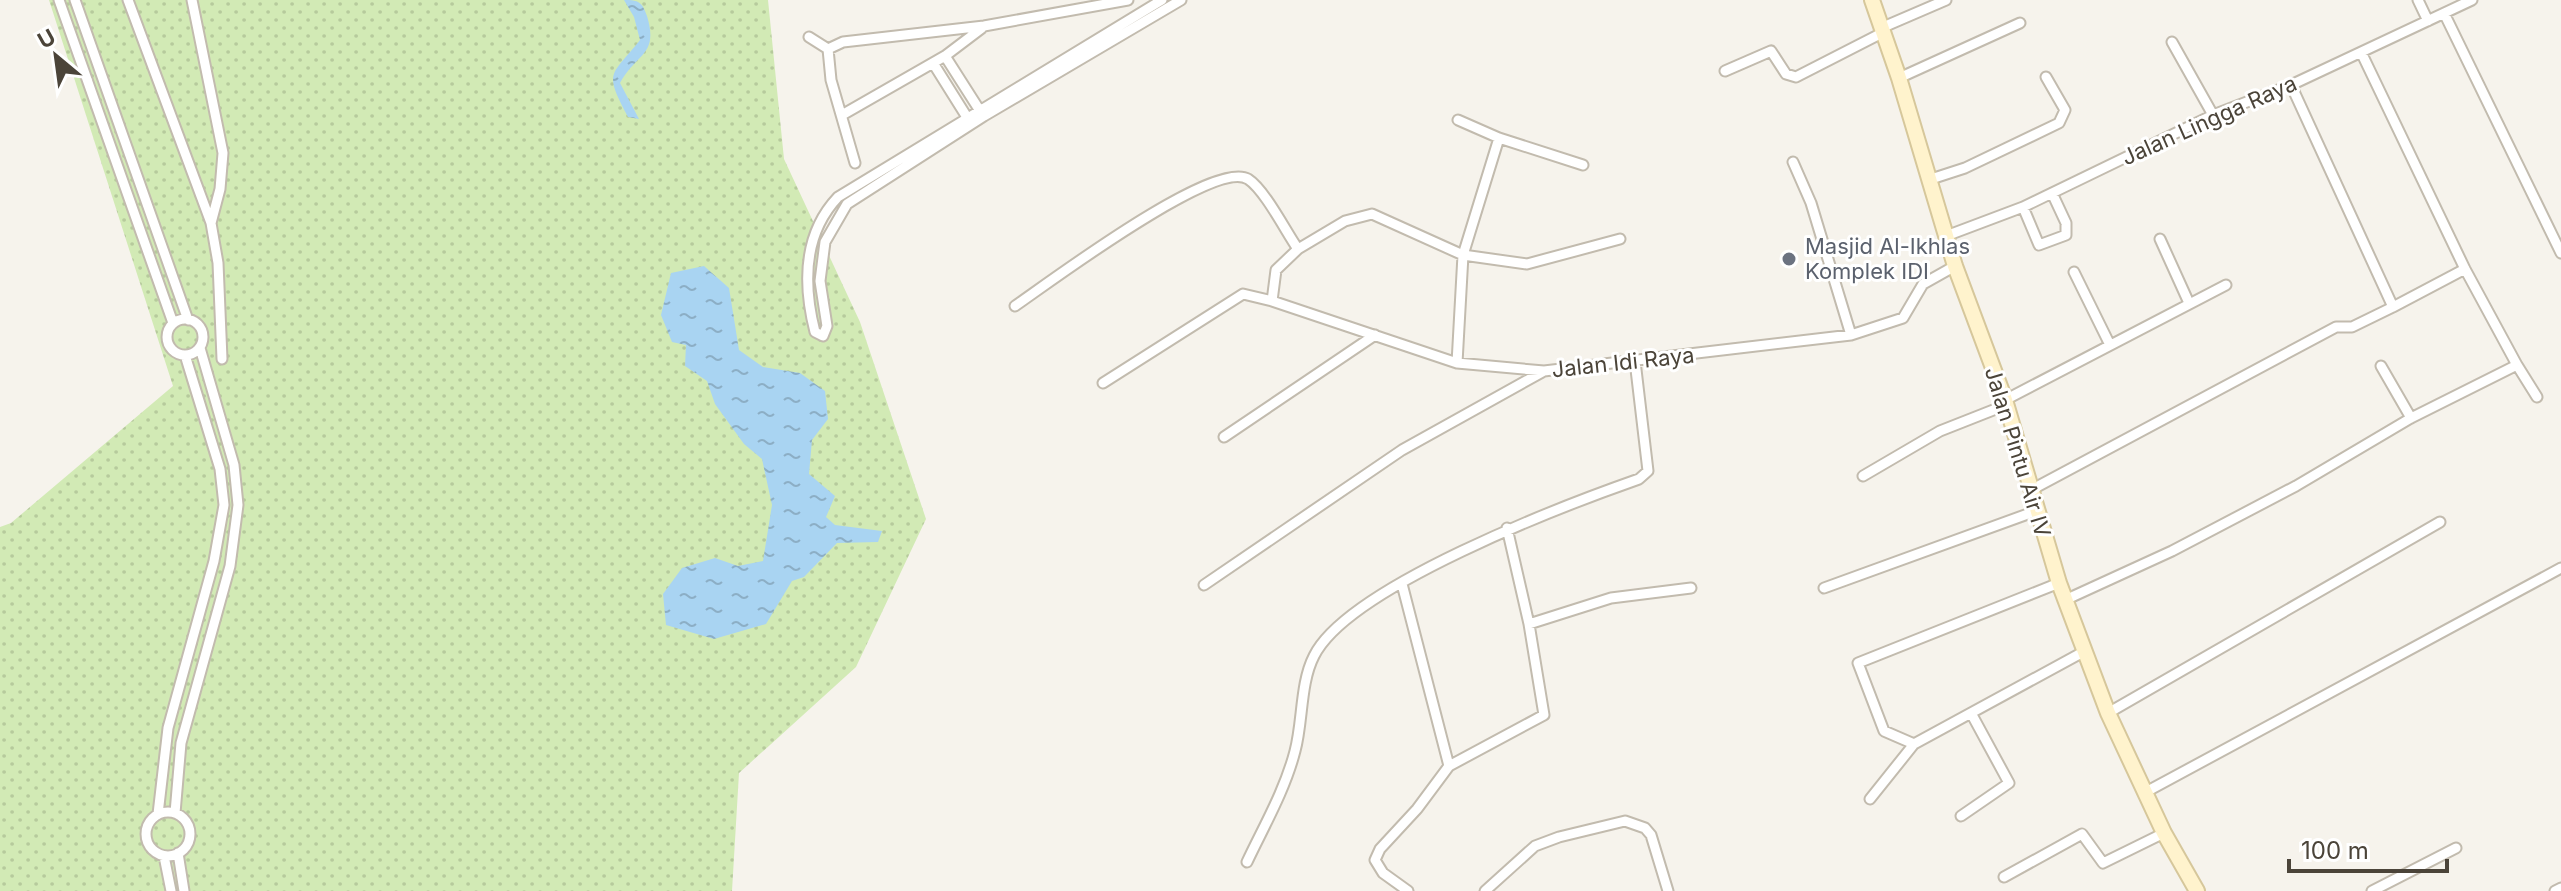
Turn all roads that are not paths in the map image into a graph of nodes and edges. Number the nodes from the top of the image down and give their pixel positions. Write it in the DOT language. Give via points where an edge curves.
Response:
graph roads {
  1 [pos="59,0"];
  2 [pos="75,0"];
  3 [pos="128,0"];
  4 [pos="192,0"];
  5 [pos="1128,0"];
  6 [pos="1162,0"];
  7 [pos="1181,0"];
  8 [pos="1872,0"];
  9 [pos="1946,0"];
  10 [pos="2418,0"];
  11 [pos="2472,0"];
  12 [pos="2444,13"];
  13 [pos="2428,21"];
  14 [pos="2020,23"];
  15 [pos="984,26"];
  16 [pos="1882,30"];
  17 [pos="809,37"];
  18 [pos="2172,42"];
  19 [pos="828,49"];
  20 [pos="2361,52"];
  21 [pos="1082,54"];
  22 [pos="945,56"];
  23 [pos="933,63"];
  24 [pos="1725,71"];
  25 [pos="2046,77"];
  26 [pos="1899,78"];
  27 [pos="2291,85"];
  28 [pos="982,113"];
  29 [pos="842,115"];
  30 [pos="2213,115"];
  31 [pos="1458,120"];
  32 [pos="970,121"];
  33 [pos="1499,138"];
  34 [pos="1793,162"];
  35 [pos="855,163"];
  36 [pos="1583,165"];
  37 [pos="1928,180"];
  38 [pos="2052,193"];
  39 [pos="2023,207"];
  40 [pos="211,223"];
  41 [pos="1946,236"];
  42 [pos="1620,239"];
  43 [pos="2160,239"];
  44 [pos="1298,249"];
  45 [pos="2561,253"];
  46 [pos="1463,255"];
  47 [pos="1955,266"];
  48 [pos="2465,269"];
  49 [pos="2074,272"];
  50 [pos="2226,285"];
  51 [pos="1272,301"];
  52 [pos="2189,303"];
  53 [pos="1015,306"];
  54 [pos="2393,307"];
  55 [pos="188,320"];
  56 [pos="173,323"];
  57 [pos="1375,335"];
  58 [pos="1851,335"];
  59 [pos="2110,345"];
  60 [pos="200,348"];
  61 [pos="185,355"];
  62 [pos="222,359"];
  63 [pos="1635,361"];
  64 [pos="1457,363"];
  65 [pos="2517,365"];
  66 [pos="2381,366"];
  67 [pos="1544,371"];
  68 [pos="1103,383"];
  69 [pos="2537,397"];
  70 [pos="2006,402"];
  71 [pos="2411,418"];
  72 [pos="1224,437"];
  73 [pos="234,465"];
  74 [pos="220,469"];
  75 [pos="1863,476"];
  76 [pos="2031,490"];
  77 [pos="2036,511"];
  78 [pos="2440,522"];
  79 [pos="1507,528"];
  80 [pos="2561,568"];
  81 [pos="2059,583"];
  82 [pos="1402,584"];
  83 [pos="1204,585"];
  84 [pos="1691,588"];
  85 [pos="1824,588"];
  86 [pos="2065,600"];
  87 [pos="1529,624"];
  88 [pos="2085,651"];
  89 [pos="1971,713"];
  90 [pos="2108,713"];
  91 [pos="1914,744"];
  92 [pos="1449,766"];
  93 [pos="2144,793"];
  94 [pos="1870,799"];
  95 [pos="175,813"];
  96 [pos="158,814"];
  97 [pos="1961,816"];
  98 [pos="2164,833"];
  99 [pos="2456,848"];
  100 [pos="178,853"];
  101 [pos="164,856"];
  102 [pos="1247,862"];
  103 [pos="2004,877"];
  104 [pos="2561,888"];
  105 [pos="171,891"];
  106 [pos="184,891"];
  107 [pos="1408,891"];
  108 [pos="1485,891"];
  109 [pos="1668,891"];
  110 [pos="2197,891"];
  111 [pos="2372,891"];
  112 [pos="2555,891"];
  1 -- 56 [label="street"];
  2 -- 55 [label="street"];
  3 -- 40 [label="street"];
  4 -- 40 [label="street" via="223,153"];
  5 -- 15 [label="street"];
  6 -- 21 [label="street"];
  7 -- 21 [label="street"];
  8 -- 16 [label="main road, Jalan Pintu Air IV"];
  9 -- 16 [label="street"];
  10 -- 13 [label="street"];
  11 -- 12 [label="street, Jalan Lingga Raya"];
  12 -- 13 [label="street, Jalan Lingga Raya"];
  12 -- 45 [label="street"];
  13 -- 20 [label="street, Jalan Lingga Raya"];
  14 -- 26 [label="street"];
  15 -- 19 [label="street" via="843,42"];
  15 -- 22 [label="street"];
  16 -- 24 [label="street" via="1796,77 1786,74 1771,51"];
  16 -- 26 [label="main road, Jalan Pintu Air IV"];
  17 -- 19 [label="street"];
  18 -- 30 [label="street"];
  19 -- 29 [label="street"];
  20 -- 27 [label="street, Jalan Lingga Raya"];
  20 -- 48 [label="street"];
  21 -- 28 [label="street"];
  22 -- 23 [label="street"];
  22 -- 28 [label="street"];
  23 -- 29 [label="street"];
  23 -- 32 [label="street"];
  25 -- 37 [label="street" via="2065,110 2059,123"];
  26 -- 37 [label="main road, Jalan Pintu Air IV"];
  27 -- 30 [label="street, Jalan Lingga Raya"];
  27 -- 54 [label="street"];
  28 -- 32 [label="street"];
  29 -- 35 [label="street"];
  30 -- 38 [label="street, Jalan Lingga Raya"];
  31 -- 33 [label="street"];
  32 -- 32 [label="street" via="839,213 821,260 827,326 823,336 818,335 807,261 828,207 845,190"];
  33 -- 36 [label="street"];
  33 -- 46 [label="street"];
  34 -- 58 [label="street" via="1811,203"];
  37 -- 41 [label="main road, Jalan Pintu Air IV"];
  38 -- 39 [label="street, Jalan Lingga Raya"];
  38 -- 39 [label="street" via="2066,235 2039,245"];
  39 -- 41 [label="street, Jalan Lingga Raya"];
  40 -- 62 [label="street"];
  41 -- 47 [label="main road, Jalan Pintu Air IV"];
  42 -- 46 [label="street" via="1527,264"];
  43 -- 52 [label="street"];
  44 -- 46 [label="street" via="1345,221 1372,214"];
  44 -- 51 [label="street" via="1276,270"];
  44 -- 53 [label="street" via="1247,179 1230,176 1209,181 1156,211"];
  46 -- 64 [label="street"];
  47 -- 58 [label="street, Jalan Idi Raya" via="1923,284 1903,318"];
  47 -- 70 [label="main road, Jalan Pintu Air IV"];
  48 -- 54 [label="street"];
  48 -- 65 [label="street"];
  49 -- 59 [label="street"];
  50 -- 52 [label="street"];
  51 -- 57 [label="street, Jalan Idi Raya"];
  51 -- 68 [label="street, Jalan Idi Raya" via="1234,297"];
  52 -- 59 [label="street"];
  54 -- 76 [label="street" via="2352,327 2336,327"];
  55 -- 56 [label="street"];
  55 -- 60 [label="street" via="202,330"];
  56 -- 61 [label="street" via="168,344"];
  57 -- 64 [label="street, Jalan Idi Raya"];
  57 -- 72 [label="street"];
  58 -- 63 [label="street, Jalan Idi Raya"];
  59 -- 70 [label="street"];
  60 -- 61 [label="street"];
  60 -- 73 [label="street"];
  61 -- 74 [label="street"];
  63 -- 67 [label="street, Jalan Idi Raya"];
  63 -- 79 [label="street" via="1648,471 1639,479"];
  64 -- 67 [label="street, Jalan Idi Raya"];
  65 -- 69 [label="street"];
  65 -- 71 [label="street"];
  66 -- 71 [label="street"];
  67 -- 83 [label="street" via="1402,450"];
  70 -- 75 [label="street" via="1940,431"];
  70 -- 76 [label="main road, Jalan Pintu Air IV"];
  71 -- 86 [label="street" via="2255,507"];
  73 -- 74 [label="street"];
  73 -- 95 [label="street" via="238,505 230,566 186,719"];
  74 -- 96 [label="street" via="221,532 168,728"];
  76 -- 77 [label="main road, Jalan Pintu Air IV"];
  77 -- 81 [label="main road, Jalan Pintu Air IV"];
  77 -- 85 [label="street"];
  78 -- 90 [label="street"];
  79 -- 82 [label="street"];
  79 -- 87 [label="street"];
  80 -- 93 [label="street"];
  81 -- 86 [label="main road, Jalan Pintu Air IV"];
  81 -- 91 [label="street" via="1858,663 1884,731"];
  82 -- 92 [label="street"];
  82 -- 102 [label="street" via="1340,623 1312,659 1295,752"];
  84 -- 87 [label="street" via="1611,598"];
  86 -- 88 [label="main road, Jalan Pintu Air IV"];
  87 -- 92 [label="street" via="1544,715"];
  88 -- 89 [label="street"];
  88 -- 90 [label="main road, Jalan Pintu Air IV"];
  89 -- 91 [label="street"];
  89 -- 97 [label="street" via="2009,783"];
  90 -- 93 [label="main road, Jalan Pintu Air IV"];
  91 -- 94 [label="street"];
  92 -- 107 [label="street" via="1376,854 1383,873"];
  93 -- 98 [label="main road, Jalan Pintu Air IV"];
  95 -- 96 [label="street"];
  95 -- 100 [label="street" via="189,829 188,843"];
  96 -- 101 [label="street" via="148,824 146,838 152,850"];
  98 -- 103 [label="street" via="2103,863 2082,834"];
  98 -- 110 [label="main road, Jalan Pintu Air IV"];
  99 -- 111 [label="street"];
  100 -- 101 [label="street"];
  100 -- 106 [label="street"];
  101 -- 105 [label="street"];
  104 -- 112 [label="street"];
  108 -- 109 [label="street" via="1535,846 1625,821 1651,835"];
}
